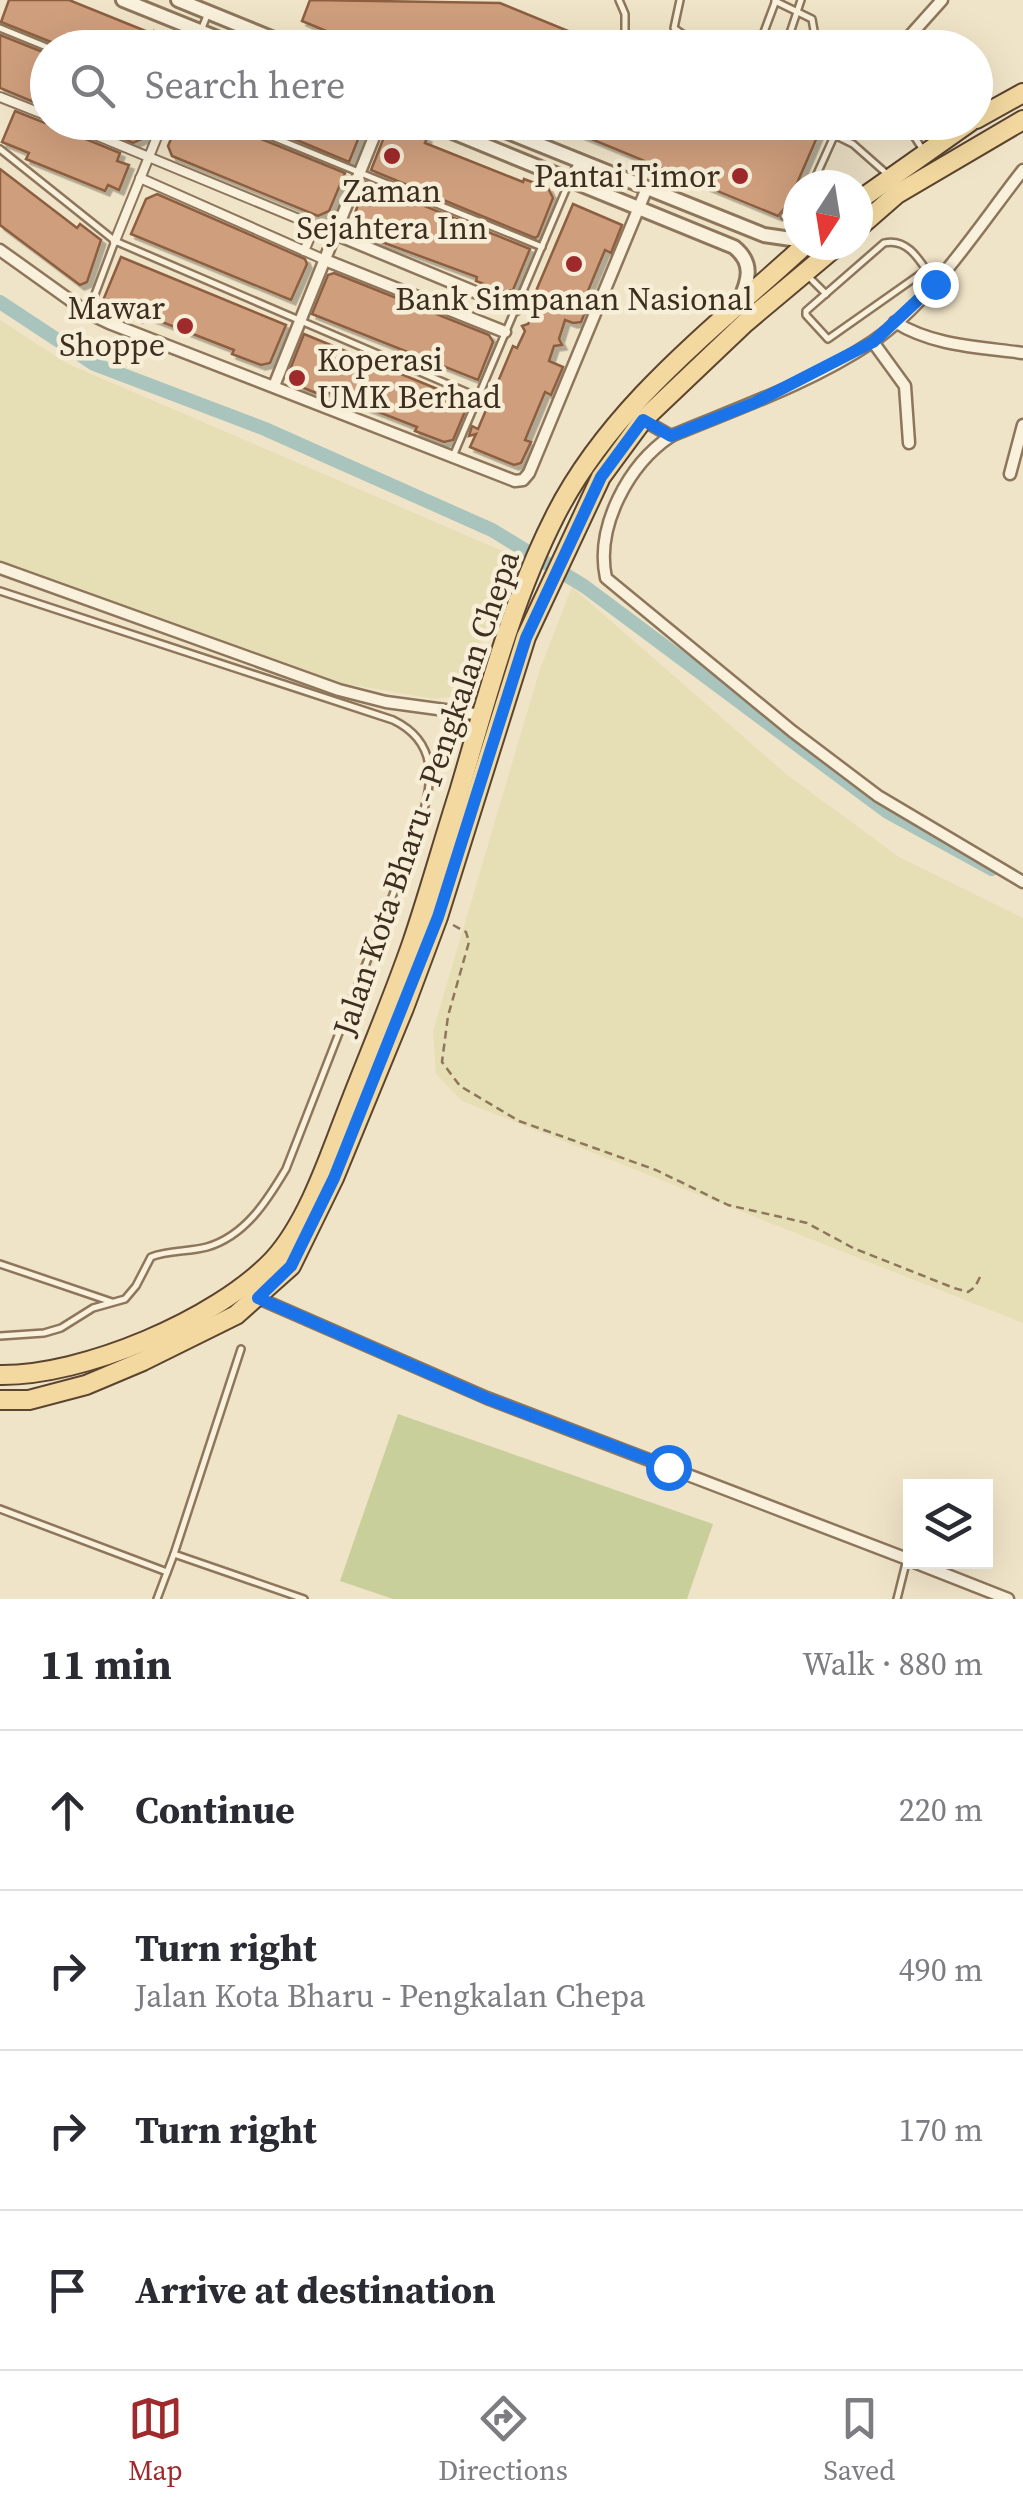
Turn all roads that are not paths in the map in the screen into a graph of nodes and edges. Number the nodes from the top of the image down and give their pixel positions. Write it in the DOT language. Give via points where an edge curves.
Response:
graph roads {
  1 [pos="124,0"];
  2 [pos="178,0"];
  3 [pos="619,0"];
  4 [pos="680,0"];
  5 [pos="776,0"];
  6 [pos="801,0"];
  7 [pos="942,0"];
  8 [pos="797,10"];
  9 [pos="208,12"];
  10 [pos="0,28"];
  11 [pos="198,30"];
  12 [pos="200,30"];
  13 [pos="252,30"];
  14 [pos="625,30"];
  15 [pos="677,30"];
  16 [pos="765,30"];
  17 [pos="791,30"];
  18 [pos="815,30"];
  19 [pos="915,30"];
  20 [pos="30,40"];
  21 [pos="1023,93"];
  22 [pos="0,97"];
  23 [pos="30,109"];
  24 [pos="993,110"];
  25 [pos="1023,120"];
  26 [pos="993,137"];
  27 [pos="108,140"];
  28 [pos="156,140"];
  29 [pos="281,140"];
  30 [pos="373,140"];
  31 [pos="472,140"];
  32 [pos="527,140"];
  33 [pos="832,140"];
  34 [pos="845,140"];
  35 [pos="917,140"];
  36 [pos="944,140"];
  37 [pos="989,140"];
  38 [pos="0,150"];
  39 [pos="925,152"];
  40 [pos="149,157"];
  41 [pos="578,161"];
  42 [pos="819,170"];
  43 [pos="1023,170"];
  44 [pos="360,172"];
  45 [pos="889,177"];
  46 [pos="140,178"];
  47 [pos="570,180"];
  48 [pos="646,188"];
  49 [pos="873,189"];
  50 [pos="639,207"];
  51 [pos="873,215"];
  52 [pos="314,226"];
  53 [pos="335,234"];
  54 [pos="783,238"];
  55 [pos="115,241"];
  56 [pos="542,247"];
  57 [pos="0,250"];
  58 [pos="304,251"];
  59 [pos="325,260"];
  60 [pos="789,260"];
  61 [pos="820,260"];
  62 [pos="926,270"];
  63 [pos="805,273"];
  64 [pos="935,284"];
  65 [pos="826,294"];
  66 [pos="516,308"];
  67 [pos="736,308"];
  68 [pos="88,313"];
  69 [pos="300,322"];
  70 [pos="895,322"];
  71 [pos="506,332"];
  72 [pos="873,342"];
  73 [pos="1023,353"];
  74 [pos="274,386"];
  75 [pos="478,397"];
  76 [pos="643,420"];
  77 [pos="1023,425"];
  78 [pos="671,436"];
  79 [pos="910,442"];
  80 [pos="453,457"];
  81 [pos="1010,474"];
  82 [pos="0,568"];
  83 [pos="0,591"];
  84 [pos="482,714"];
  85 [pos="1023,882"];
  86 [pos="0,1264"];
  87 [pos="258,1298"];
  88 [pos="115,1303"];
  89 [pos="0,1336"];
  90 [pos="241,1350"];
  91 [pos="0,1374"];
  92 [pos="0,1400"];
  93 [pos="30,1400"];
  94 [pos="0,1410"];
  95 [pos="0,1509"];
  96 [pos="174,1554"];
  97 [pos="903,1557"];
  98 [pos="907,1569"];
  99 [pos="933,1569"];
  100 [pos="167,1572"];
  101 [pos="157,1599"];
  102 [pos="304,1599"];
  103 [pos="897,1599"];
  104 [pos="1008,1599"];
  1 -- 11 [label="street"];
  2 -- 9 [label="street"];
  3 -- 14 [label="lane"];
  4 -- 15 [label="lane"];
  5 -- 8 [label="lane"];
  5 -- 16 [label="lane"];
  6 -- 8 [label="lane"];
  7 -- 19 [label="street"];
  8 -- 17 [label="lane"];
  8 -- 18 [label="lane"];
  9 -- 12 [label="lane"];
  9 -- 13 [label="street"];
  10 -- 20 [label="lane"];
  21 -- 24 [label="main road"];
  22 -- 23 [label="street"];
  25 -- 26 [label="main road"];
  27 -- 40 [label="street"];
  28 -- 40 [label="street"];
  29 -- 44 [label="lane"];
  30 -- 44 [label="street"];
  31 -- 47 [label="street"];
  32 -- 41 [label="street"];
  33 -- 42 [label="lane"];
  34 -- 45 [label="lane"];
  35 -- 39 [label="lane"];
  36 -- 39 [label="main road"];
  37 -- 51 [label="main road"];
  38 -- 55 [label="lane"];
  39 -- 45 [label="main road"];
  40 -- 46 [label="street"];
  40 -- 52 [label="street"];
  41 -- 47 [label="lane"];
  41 -- 48 [label="street"];
  43 -- 64 [label="street"];
  44 -- 53 [label="street"];
  44 -- 56 [label="lane"];
  45 -- 49 [label="main road"];
  46 -- 55 [label="street"];
  46 -- 58 [label="street"];
  47 -- 50 [label="street"];
  47 -- 56 [label="lane"];
  48 -- 50 [label="street"];
  48 -- 54 [label="street"];
  50 -- 67 [label="street" via="744,256 749,275"];
  50 -- 80 [label="street" via="524,480"];
  52 -- 53 [label="street"];
  52 -- 58 [label="street"];
  53 -- 59 [label="street"];
  53 -- 66 [label="street"];
  55 -- 68 [label="lane"];
  55 -- 69 [label="lane"];
  56 -- 66 [label="lane"];
  57 -- 68 [label="street"];
  58 -- 59 [label="street"];
  59 -- 69 [label="street"];
  59 -- 71 [label="street"];
  60 -- 67 [label="main road, Jalan Kota Bharu - Pengkalan Chepa"];
  61 -- 63 [label="main road, Jalan Kota Bharu - Pengkalan Chepa"];
  62 -- 64 [label="lane"];
  62 -- 65 [label="lane" via="908,247 892,241"];
  62 -- 65 [label="lane" via="828,339 806,315"];
  63 -- 65 [label="lane"];
  63 -- 76 [label="main road, Jalan Kota Bharu - Pengkalan Chepa"];
  64 -- 70 [label="street"];
  66 -- 71 [label="lane"];
  67 -- 84 [label="main road, Jalan Kota Bharu - Pengkalan Chepa" via="650,385 586,462 529,572"];
  68 -- 74 [label="street"];
  69 -- 74 [label="street"];
  69 -- 75 [label="lane"];
  70 -- 72 [label="street"];
  70 -- 73 [label="street" via="936,341"];
  71 -- 75 [label="lane"];
  72 -- 78 [label="street" via="754,403"];
  72 -- 79 [label="street" via="905,386"];
  74 -- 80 [label="street"];
  75 -- 80 [label="lane"];
  76 -- 78 [label="street"];
  76 -- 87 [label="main road, Jalan Kota Bharu - Pengkalan Chepa" via="601,477 520,655 438,917 334,1178 291,1266"];
  77 -- 81 [label="street"];
  78 -- 85 [label="street" via="632,473 613,514 606,578 878,796"];
  82 -- 84 [label="street" via="339,690"];
  83 -- 88 [label="lane" via="392,720 418,739 431,771 401,875 286,1169 264,1206 238,1230 212,1246 152,1257 131,1294"];
  84 -- 91 [label="main road, Jalan Kota Bharu - Pengkalan Chepa" via="400,976 324,1167 274,1259 236,1292 176,1326 91,1360"];
  86 -- 88 [label="lane"];
  87 -- 93 [label="main road, Jalan Kota Bharu - Pengkalan Chepa" via="143,1362"];
  87 -- 97 [label="street" via="486,1398"];
  88 -- 89 [label="lane" via="44,1333"];
  90 -- 96 [label="lane"];
  92 -- 93 [label="main road, Jalan Kota Bharu - Pengkalan Chepa"];
  93 -- 94 [label="main road"];
  95 -- 100 [label="lane"];
  96 -- 100 [label="lane"];
  96 -- 102 [label="lane"];
  98 -- 103 [label="lane"];
  99 -- 104 [label="street"];
  100 -- 101 [label="lane"];
}
